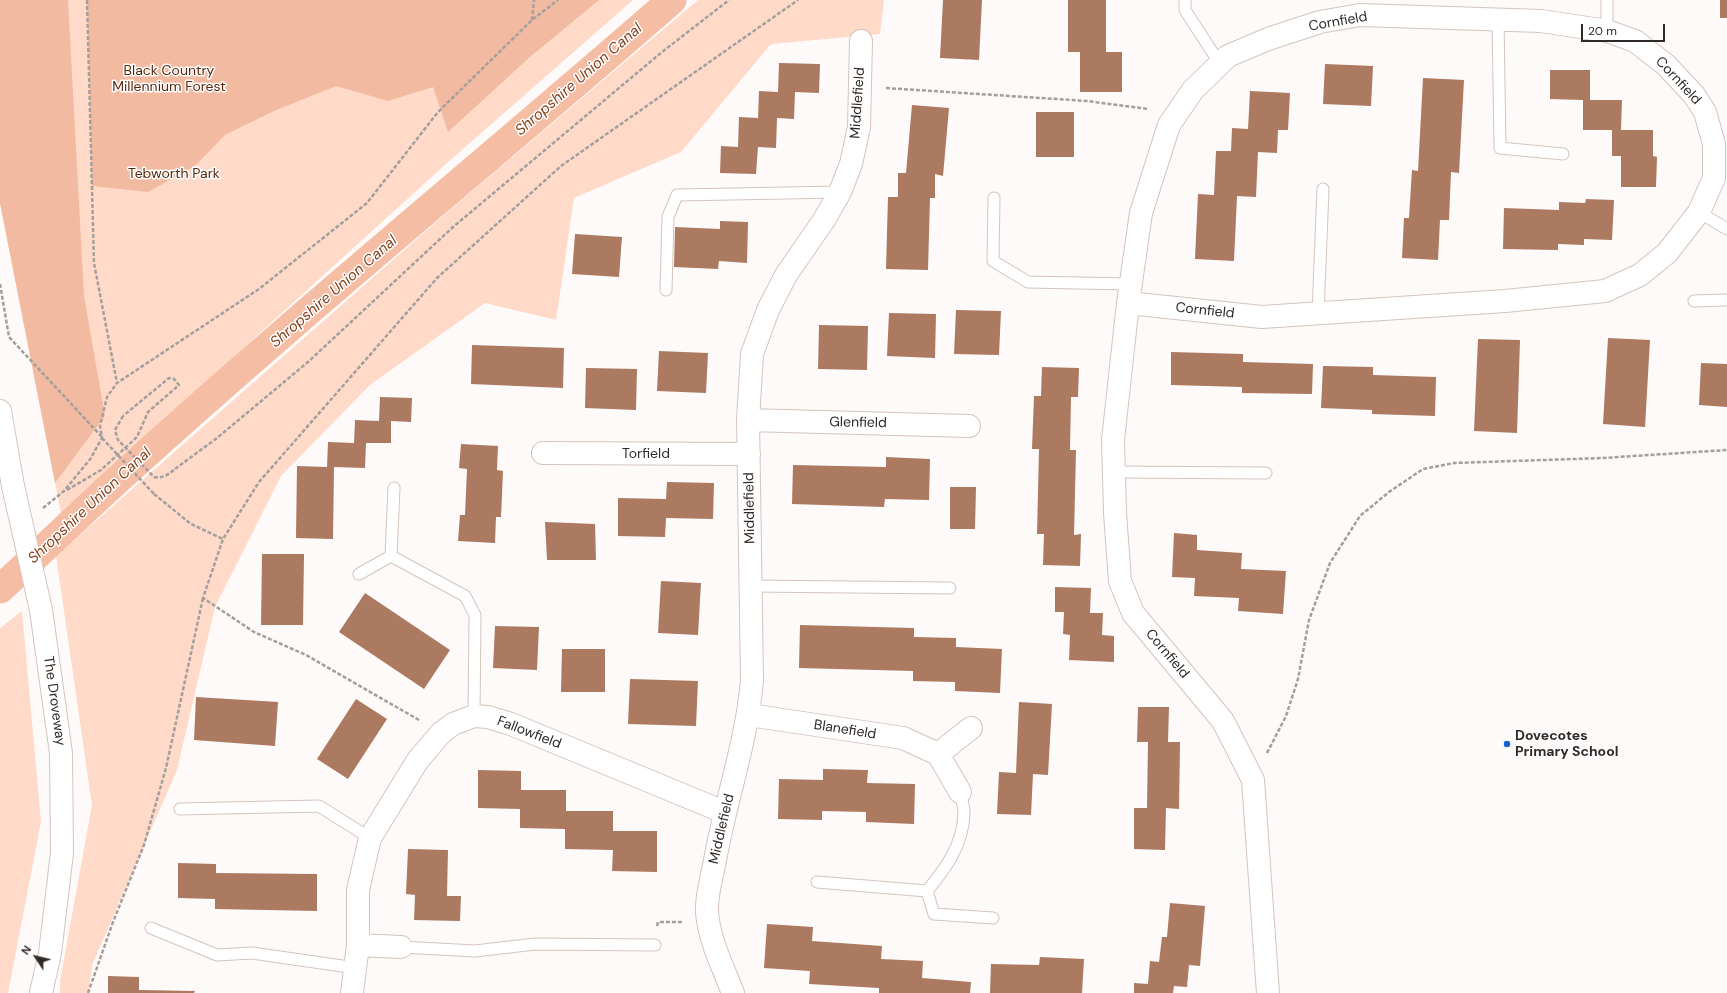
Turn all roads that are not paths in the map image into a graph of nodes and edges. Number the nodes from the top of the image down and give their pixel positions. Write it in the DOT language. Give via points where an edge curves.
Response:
graph roads {
  1 [pos="1185,0"];
  2 [pos="1607,0"];
  3 [pos="1498,20"];
  4 [pos="1607,31"];
  5 [pos="861,41"];
  6 [pos="1220,64"];
  7 [pos="1563,154"];
  8 [pos="1323,189"];
  9 [pos="840,192"];
  10 [pos="994,198"];
  11 [pos="1699,212"];
  12 [pos="1727,229"];
  13 [pos="666,290"];
  14 [pos="1129,293"];
  15 [pos="1727,300"];
  16 [pos="1694,301"];
  17 [pos="1318,314"];
  18 [pos="0,411"];
  19 [pos="748,420"];
  20 [pos="969,426"];
  21 [pos="543,454"];
  22 [pos="749,454"];
  23 [pos="1114,472"];
  24 [pos="1266,473"];
  25 [pos="394,488"];
  26 [pos="391,556"];
  27 [pos="359,574"];
  28 [pos="751,586"];
  29 [pos="950,588"];
  30 [pos="749,715"];
  31 [pos="474,716"];
  32 [pos="971,728"];
  33 [pos="938,754"];
  34 [pos="960,792"];
  35 [pos="180,809"];
  36 [pos="724,812"];
  37 [pos="370,838"];
  38 [pos="817,882"];
  39 [pos="926,891"];
  40 [pos="993,918"];
  41 [pos="151,928"];
  42 [pos="358,945"];
  43 [pos="655,945"];
  44 [pos="401,947"];
  45 [pos="356,968"];
  46 [pos="41,993"];
  47 [pos="352,993"];
  48 [pos="733,993"];
  49 [pos="1268,993"];
  1 -- 6 [label="lane" via="1185,10"];
  2 -- 4 [label="lane"];
  3 -- 4 [label="street, Cornfield" via="1541,21"];
  3 -- 6 [label="street, Cornfield" via="1360,15 1320,22 1268,39 1228,56"];
  3 -- 7 [label="lane" via="1500,148"];
  4 -- 11 [label="street, Cornfield" via="1635,41 1666,65 1694,95 1705,112 1714,144 1714,178"];
  5 -- 9 [label="street, Middlefield" via="862,86 859,127 851,164"];
  6 -- 14 [label="street, Cornfield" via="1193,90 1169,125 1141,213"];
  8 -- 17 [label="lane"];
  9 -- 13 [label="lane" via="677,195 668,217"];
  9 -- 19 [label="street, Middlefield" via="786,275 768,310 752,354"];
  10 -- 14 [label="lane" via="993,261 1028,282"];
  11 -- 12 [label="lane"];
  11 -- 17 [label="street, Cornfield" via="1667,253 1640,275 1605,291"];
  14 -- 17 [label="street, Cornfield" via="1262,317"];
  14 -- 23 [label="street, Cornfield" via="1113,440"];
  15 -- 16 [label="lane"];
  18 -- 46 [label="street, The Droveway, bridge" via="13,486 41,610 61,753 62,853 50,953"];
  19 -- 20 [label="street, Glenfield"];
  19 -- 22 [label="street, Middlefield"];
  21 -- 22 [label="street, Torfield"];
  22 -- 28 [label="street, Middlefield"];
  23 -- 24 [label="lane"];
  23 -- 49 [label="street, Cornfield" via="1120,581 1133,613 1223,721 1253,780"];
  25 -- 26 [label="lane"];
  26 -- 27 [label="lane"];
  26 -- 31 [label="lane" via="465,596 475,615"];
  28 -- 29 [label="lane"];
  28 -- 30 [label="street, Middlefield" via="752,680"];
  30 -- 33 [label="street, Blanefield" via="903,738"];
  30 -- 36 [label="street, Middlefield"];
  31 -- 36 [label="street, Fallowfield" via="511,724"];
  31 -- 37 [label="street, Fallowfield" via="453,724 441,733 418,760"];
  32 -- 33 [label="street"];
  33 -- 34 [label="street"];
  34 -- 39 [label="lane" via="964,812 960,836 947,866"];
  35 -- 37 [label="lane" via="319,806"];
  36 -- 48 [label="street, Middlefield" via="707,911 708,922"];
  37 -- 42 [label="street, Fallowfield" via="358,890"];
  38 -- 39 [label="lane"];
  39 -- 40 [label="lane" via="934,914"];
  41 -- 45 [label="lane" via="217,955 252,953"];
  42 -- 44 [label="street"];
  42 -- 45 [label="street, Fallowfield"];
  43 -- 44 [label="lane" via="535,944 475,951"];
  45 -- 47 [label="street, Fallowfield"];
}
